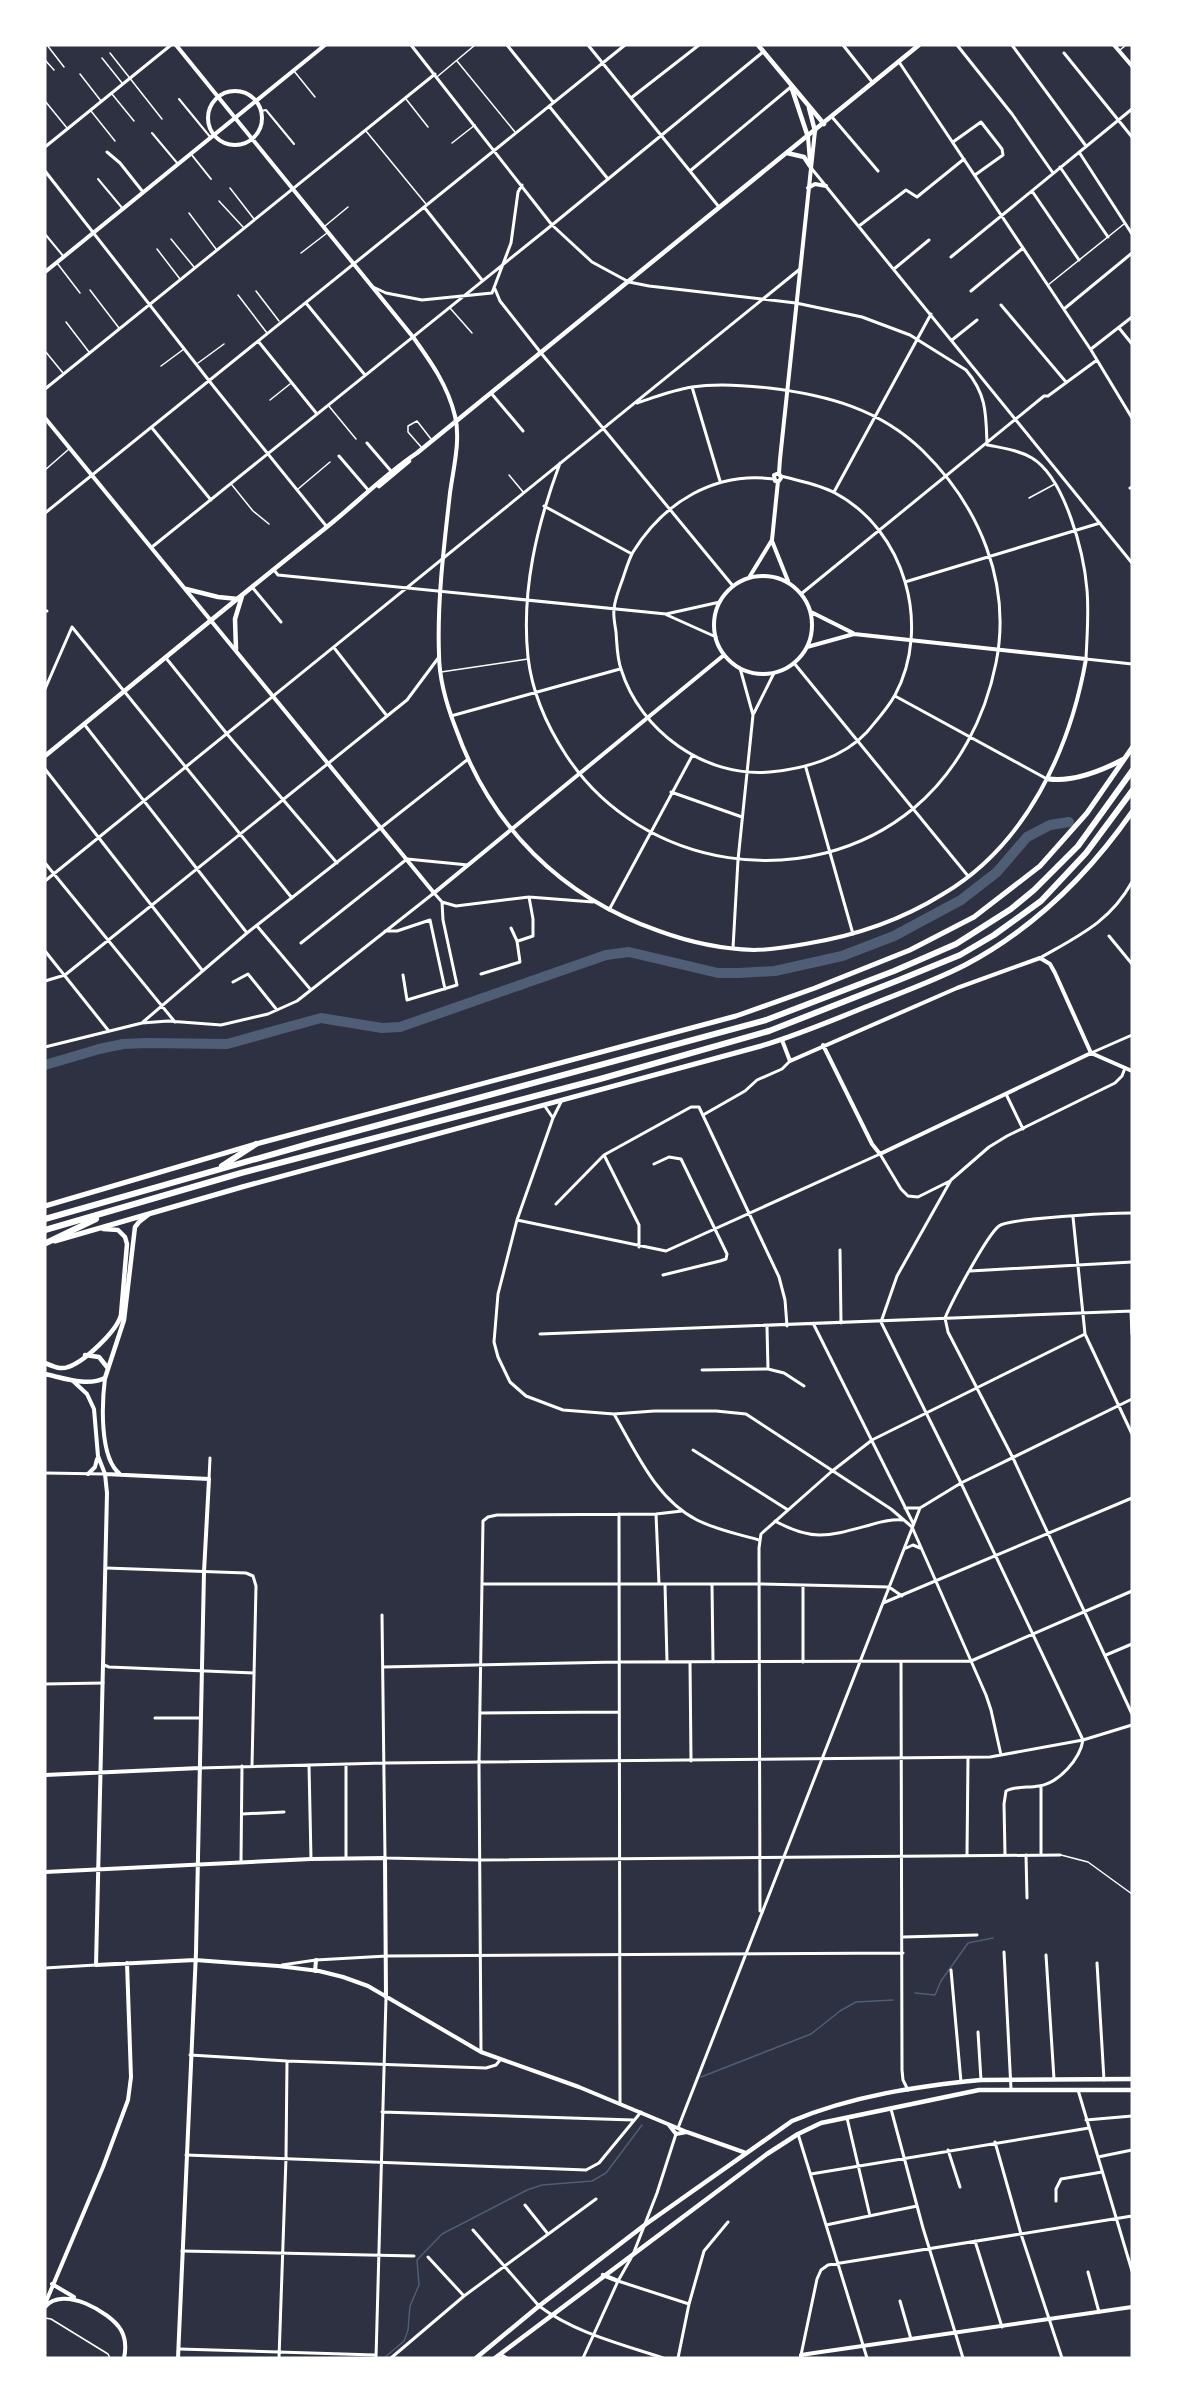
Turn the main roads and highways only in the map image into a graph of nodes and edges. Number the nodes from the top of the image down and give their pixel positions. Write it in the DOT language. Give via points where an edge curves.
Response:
graph roads {
  1 [pos="758,45"];
  2 [pos="920,45"];
  3 [pos="792,86"];
  4 [pos="808,105"];
  5 [pos="824,124"];
  6 [pos="815,131"];
  7 [pos="808,136"];
  8 [pos="787,153"];
  9 [pos="810,166"];
  10 [pos="417,453"];
  11 [pos="372,490"];
  12 [pos="186,589"];
  13 [pos="240,597"];
  14 [pos="236,649"];
  15 [pos="1132,748"];
  16 [pos="46,753"];
  17 [pos="1125,758"];
  18 [pos="1132,771"];
  19 [pos="1048,779"];
  20 [pos="1132,791"];
  21 [pos="1132,812"];
  22 [pos="256,1144"];
  23 [pos="217,1170"];
  24 [pos="45,1202"];
  25 [pos="61,1202"];
  26 [pos="45,1206"];
  27 [pos="116,1210"];
  28 [pos="153,1212"];
  29 [pos="45,1219"];
  30 [pos="45,1230"];
  31 [pos="91,1231"];
  32 [pos="45,1243"];
  33 [pos="86,1355"];
  34 [pos="45,1363"];
  35 [pos="107,1368"];
  36 [pos="45,1374"];
  37 [pos="1132,2079"];
  38 [pos="1132,2090"];
  39 [pos="603,2275"];
  40 [pos="618,2281"];
  41 [pos="476,2358"];
  42 [pos="495,2358"];
  1 -- 3 [label="main road"];
  2 -- 5 [label="main road"];
  3 -- 4 [label="main road"];
  3 -- 7 [label="main road"];
  4 -- 5 [label="main road"];
  4 -- 6 [label="main road"];
  5 -- 6 [label="main road"];
  6 -- 7 [label="main road"];
  7 -- 8 [label="main road"];
  8 -- 9 [label="main road" via="804,157"];
  8 -- 10 [label="main road"];
  10 -- 11 [label="main road"];
  10 -- 11 [label="main road"];
  11 -- 13 [label="main road"];
  12 -- 13 [label="main road"];
  13 -- 14 [label="main road" via="235,618"];
  13 -- 16 [label="main road"];
  15 -- 17 [label="highway"];
  17 -- 19 [label="highway" via="1089,772"];
  17 -- 22 [label="highway" via="1087,813 1040,866 974,917 929,941 825,985 736,1016"];
  18 -- 23 [label="highway" via="1078,846 1034,890 956,944 766,1020"];
  20 -- 27 [label="highway" via="1086,853 1041,901 960,955 769,1031"];
  21 -- 28 [label="highway" via="1103,852 1064,894 1001,944 953,971 782,1040"];
  22 -- 23 [label="highway"];
  22 -- 25 [label="highway"];
  23 -- 29 [label="highway"];
  24 -- 25 [label="highway"];
  25 -- 26 [label="highway"];
  27 -- 30 [label="highway"];
  27 -- 32 [label="highway"];
  28 -- 31 [label="highway"];
  28 -- 35 [label="main road" via="135,1227 124,1320"];
  31 -- 32 [label="highway"];
  31 -- 33 [label="main road" via="118,1230 125,1237 128,1250 118,1323"];
  33 -- 34 [label="main road" via="65,1368"];
  33 -- 35 [label="main road" via="99,1356"];
  35 -- 36 [label="main road" via="105,1378 94,1382"];
  37 -- 41 [label="main road" via="961,2082 837,2105 805,2115 784,2125 646,2224"];
  38 -- 39 [label="main road" via="968,2092 821,2123 767,2154"];
  39 -- 40 [label="main road"];
  39 -- 42 [label="main road"];
}
